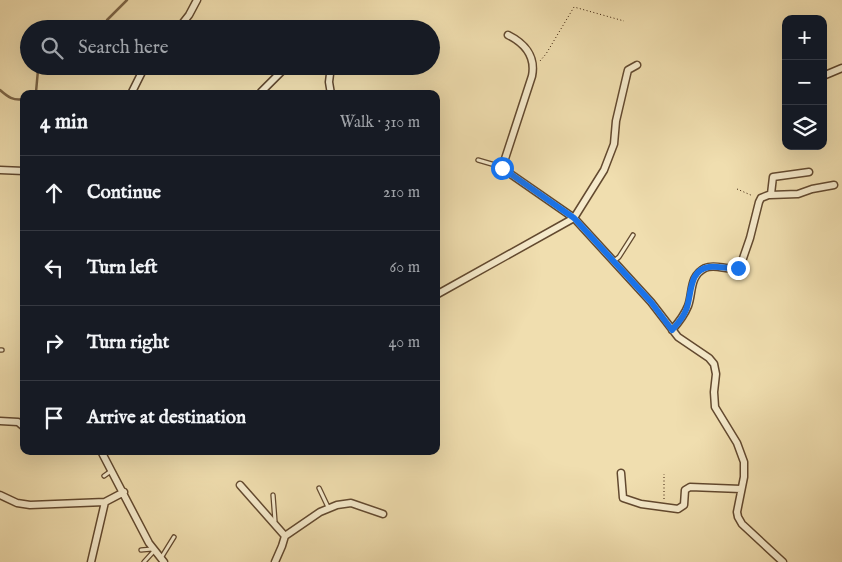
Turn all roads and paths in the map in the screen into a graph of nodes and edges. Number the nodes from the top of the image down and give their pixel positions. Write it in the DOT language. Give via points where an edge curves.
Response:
graph roads {
  1 [pos="197,0"];
  2 [pos="185,20"];
  3 [pos="624,21"];
  4 [pos="508,35"];
  5 [pos="533,65"];
  6 [pos="637,65"];
  7 [pos="842,68"];
  8 [pos="827,74"];
  9 [pos="140,75"];
  10 [pos="278,75"];
  11 [pos="330,75"];
  12 [pos="133,90"];
  13 [pos="263,90"];
  14 [pos="330,90"];
  15 [pos="478,160"];
  16 [pos="502,167"];
  17 [pos="0,170"];
  18 [pos="20,171"];
  19 [pos="809,172"];
  20 [pos="834,186"];
  21 [pos="737,190"];
  22 [pos="770,195"];
  23 [pos="761,198"];
  24 [pos="574,218"];
  25 [pos="633,235"];
  26 [pos="614,262"];
  27 [pos="440,293"];
  28 [pos="672,330"];
  29 [pos="0,420"];
  30 [pos="20,424"];
  31 [pos="104,455"];
  32 [pos="112,470"];
  33 [pos="621,474"];
  34 [pos="664,474"];
  35 [pos="104,476"];
  36 [pos="240,485"];
  37 [pos="319,488"];
  38 [pos="741,489"];
  39 [pos="124,492"];
  40 [pos="0,495"];
  41 [pos="272,495"];
  42 [pos="105,502"];
  43 [pos="664,507"];
  44 [pos="328,508"];
  45 [pos="384,514"];
  46 [pos="275,524"];
  47 [pos="285,536"];
  48 [pos="174,537"];
  49 [pos="140,550"];
  50 [pos="154,550"];
  51 [pos="162,560"];
  52 [pos="91,562"];
  53 [pos="144,562"];
  54 [pos="275,562"];
  55 [pos="783,562"];
  1 -- 2 [label="street"];
  3 -- 5 [label="path" via="574,7 546,54"];
  4 -- 5 [label="street" via="524,45"];
  5 -- 16 [label="street"];
  6 -- 24 [label="street" via="628,70 614,144 604,170"];
  7 -- 8 [label="street"];
  9 -- 12 [label="street"];
  10 -- 13 [label="street"];
  11 -- 14 [label="street"];
  15 -- 16 [label="lane"];
  16 -- 24 [label="street"];
  17 -- 18 [label="street"];
  19 -- 22 [label="street" via="773,176"];
  20 -- 22 [label="street" via="798,194"];
  21 -- 23 [label="path"];
  22 -- 23 [label="street"];
  23 -- 28 [label="street" via="740,267 707,267 698,273 681,320"];
  24 -- 26 [label="street"];
  24 -- 27 [label="street"];
  25 -- 26 [label="lane"];
  26 -- 28 [label="street"];
  28 -- 38 [label="street" via="714,364 715,407 742,454"];
  29 -- 30 [label="street"];
  31 -- 32 [label="street"];
  32 -- 35 [label="lane"];
  32 -- 39 [label="street"];
  33 -- 43 [label="street" via="623,498"];
  34 -- 43 [label="path"];
  36 -- 46 [label="street"];
  37 -- 44 [label="lane"];
  38 -- 43 [label="street" via="690,487 685,490 682,508"];
  38 -- 55 [label="street" via="737,512 740,520"];
  39 -- 42 [label="street"];
  39 -- 50 [label="street"];
  40 -- 42 [label="street" via="30,506"];
  41 -- 46 [label="lane"];
  42 -- 52 [label="street"];
  44 -- 45 [label="street" via="351,503"];
  44 -- 47 [label="street"];
  46 -- 47 [label="street"];
  47 -- 54 [label="street"];
  48 -- 51 [label="lane"];
  49 -- 50 [label="lane"];
  50 -- 51 [label="street"];
  50 -- 53 [label="lane"];
}
